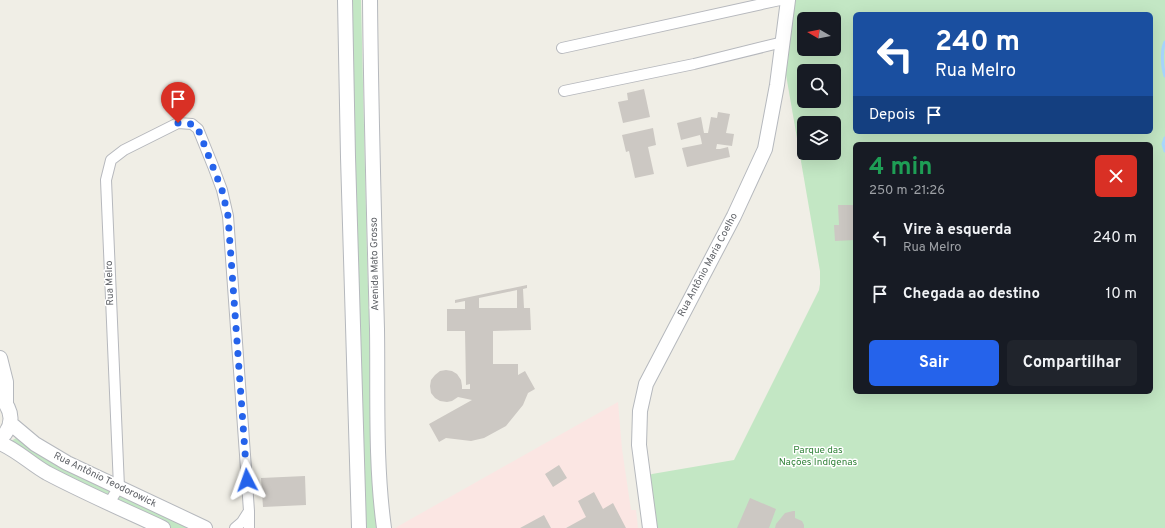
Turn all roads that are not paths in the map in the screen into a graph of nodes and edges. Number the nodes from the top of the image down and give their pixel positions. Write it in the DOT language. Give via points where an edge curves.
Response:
graph roads {
  1 [pos="345,0"];
  2 [pos="370,0"];
  3 [pos="780,0"];
  4 [pos="788,0"];
  5 [pos="783,42"];
  6 [pos="562,48"];
  7 [pos="564,91"];
  8 [pos="0,358"];
  9 [pos="3,400"];
  10 [pos="356,421"];
  11 [pos="10,423"];
  12 [pos="0,439"];
  13 [pos="378,441"];
  14 [pos="0,443"];
  15 [pos="119,487"];
  16 [pos="109,503"];
  17 [pos="249,512"];
  18 [pos="163,528"];
  19 [pos="204,528"];
  20 [pos="235,528"];
  21 [pos="249,528"];
  22 [pos="359,528"];
  23 [pos="384,528"];
  24 [pos="650,528"];
  1 -- 10 [label="main road"];
  2 -- 13 [label="main road, Avenida Mato Grosso"];
  3 -- 6 [label="street"];
  4 -- 5 [label="main road, Rua Antônio Maria Coelho"];
  5 -- 7 [label="street" via="694,64"];
  5 -- 24 [label="main road, Rua Antônio Maria Coelho" via="765,149 734,216 646,384 640,410 639,445"];
  8 -- 9 [label="main road" via="6,382"];
  9 -- 11 [label="main road" via="10,412"];
  10 -- 13 [label="main road" via="373,429"];
  10 -- 22 [label="main road"];
  11 -- 12 [label="main road"];
  11 -- 15 [label="main road, Rua Antônio Teodorowick" via="35,444 67,463"];
  13 -- 23 [label="main road, Avenida Mato Grosso"];
  14 -- 16 [label="main road, Rua Antônio Teodorowick" via="36,467"];
  15 -- 16 [label="street"];
  15 -- 17 [label="street, Rua Melro" via="106,180 111,160 124,150 178,123 192,124 198,129 222,190 228,216"];
  15 -- 19 [label="main road, Rua Antônio Teodorowick"];
  16 -- 18 [label="main road, Rua Antônio Teodorowick"];
  17 -- 20 [label="street"];
  17 -- 21 [label="street"];
}
